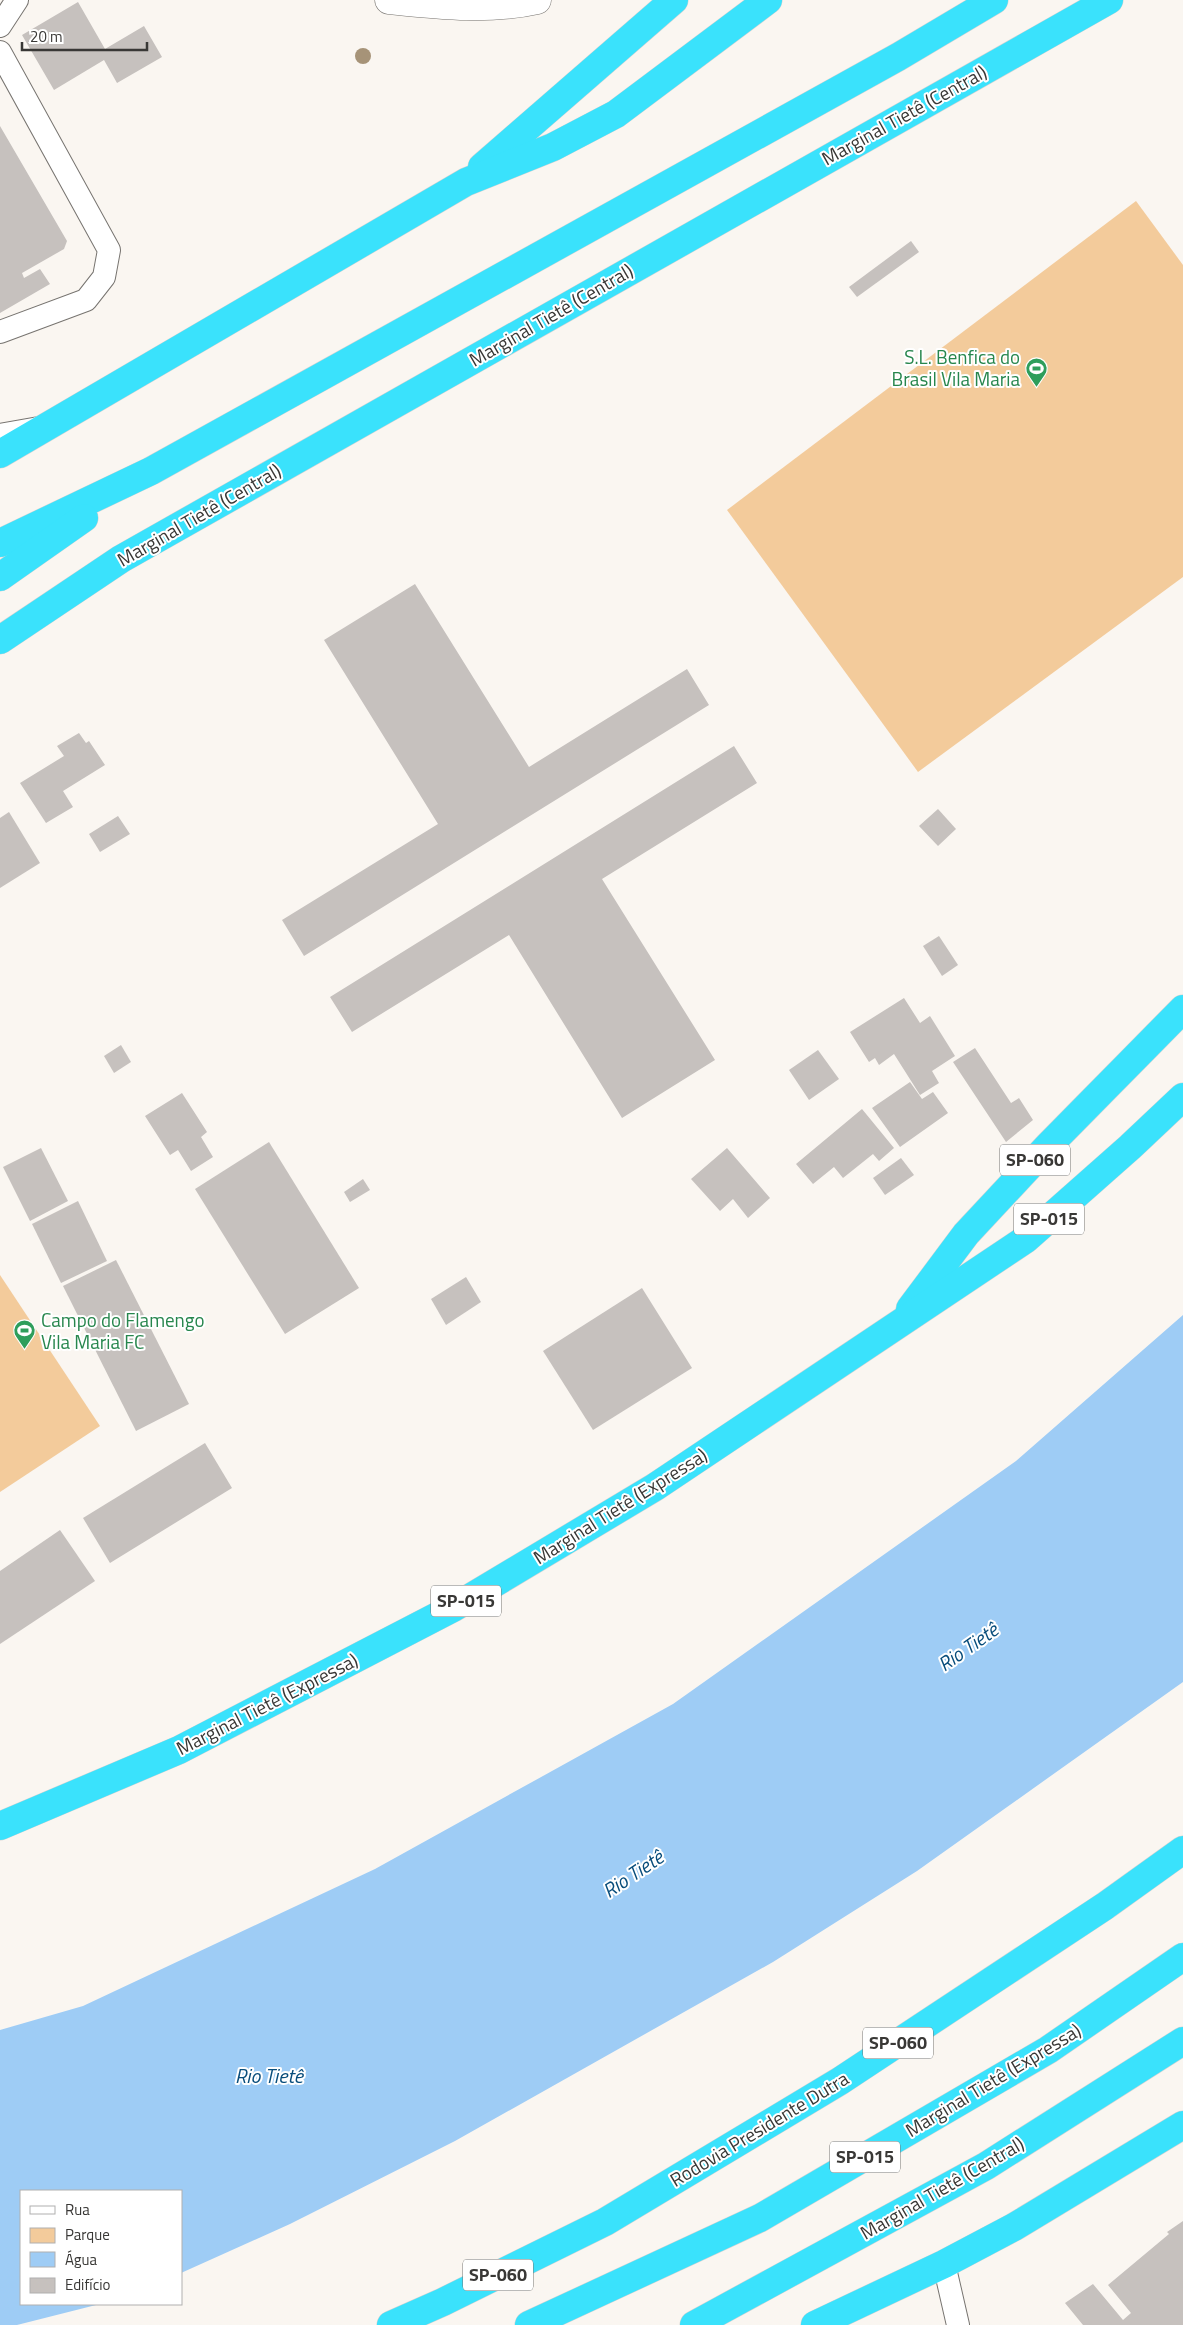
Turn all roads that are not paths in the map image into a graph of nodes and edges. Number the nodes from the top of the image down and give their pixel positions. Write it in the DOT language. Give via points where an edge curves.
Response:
graph roads {
  1 [pos="17,0"];
  2 [pos="389,0"];
  3 [pos="537,0"];
  4 [pos="674,0"];
  5 [pos="768,0"];
  6 [pos="994,0"];
  7 [pos="1109,0"];
  8 [pos="0,26"];
  9 [pos="0,52"];
  10 [pos="466,182"];
  11 [pos="0,332"];
  12 [pos="47,427"];
  13 [pos="0,434"];
  14 [pos="0,454"];
  15 [pos="150,471"];
  16 [pos="0,544"];
  17 [pos="0,577"];
  18 [pos="0,640"];
  19 [pos="1183,1009"];
  20 [pos="1183,1097"];
  21 [pos="900,1322"];
  22 [pos="0,1826"];
  23 [pos="1183,1850"];
  24 [pos="1183,1957"];
  25 [pos="1183,2041"];
  26 [pos="1183,2125"];
  27 [pos="944,2264"];
  28 [pos="390,2325"];
  29 [pos="529,2325"];
  30 [pos="694,2325"];
  31 [pos="815,2325"];
  32 [pos="958,2325"];
  1 -- 8 [label="lane"];
  2 -- 3 [label="street" via="455,7"];
  4 -- 10 [label="highway"];
  5 -- 10 [label="highway" via="616,114 553,147"];
  6 -- 15 [label="highway" via="898,57"];
  7 -- 18 [label="highway, Marginal Tietê (Central)" via="129,554"];
  9 -- 11 [label="lane" via="109,250 104,277 86,300"];
  10 -- 12 [label="highway"];
  12 -- 13 [label="lane"];
  12 -- 14 [label="highway"];
  15 -- 16 [label="highway"];
  15 -- 17 [label="highway"];
  19 -- 21 [label="highway, SP-060" via="966,1234"];
  20 -- 21 [label="highway, Marginal Tietê (Expressa) / SP-015" via="1026,1239"];
  21 -- 22 [label="highway, Marginal Tietê (Expressa) / SP-015" via="655,1488 454,1608 179,1750"];
  23 -- 28 [label="highway, Rodovia Presidente Dutra / SP-060" via="840,2081 605,2222"];
  24 -- 29 [label="highway, Marginal Tietê (Expressa) / SP-015" via="1048,2050 760,2218"];
  25 -- 30 [label="highway, Marginal Tietê (Central)" via="986,2166"];
  26 -- 27 [label="highway" via="1014,2227"];
  27 -- 31 [label="highway"];
  27 -- 32 [label="lane"];
}
